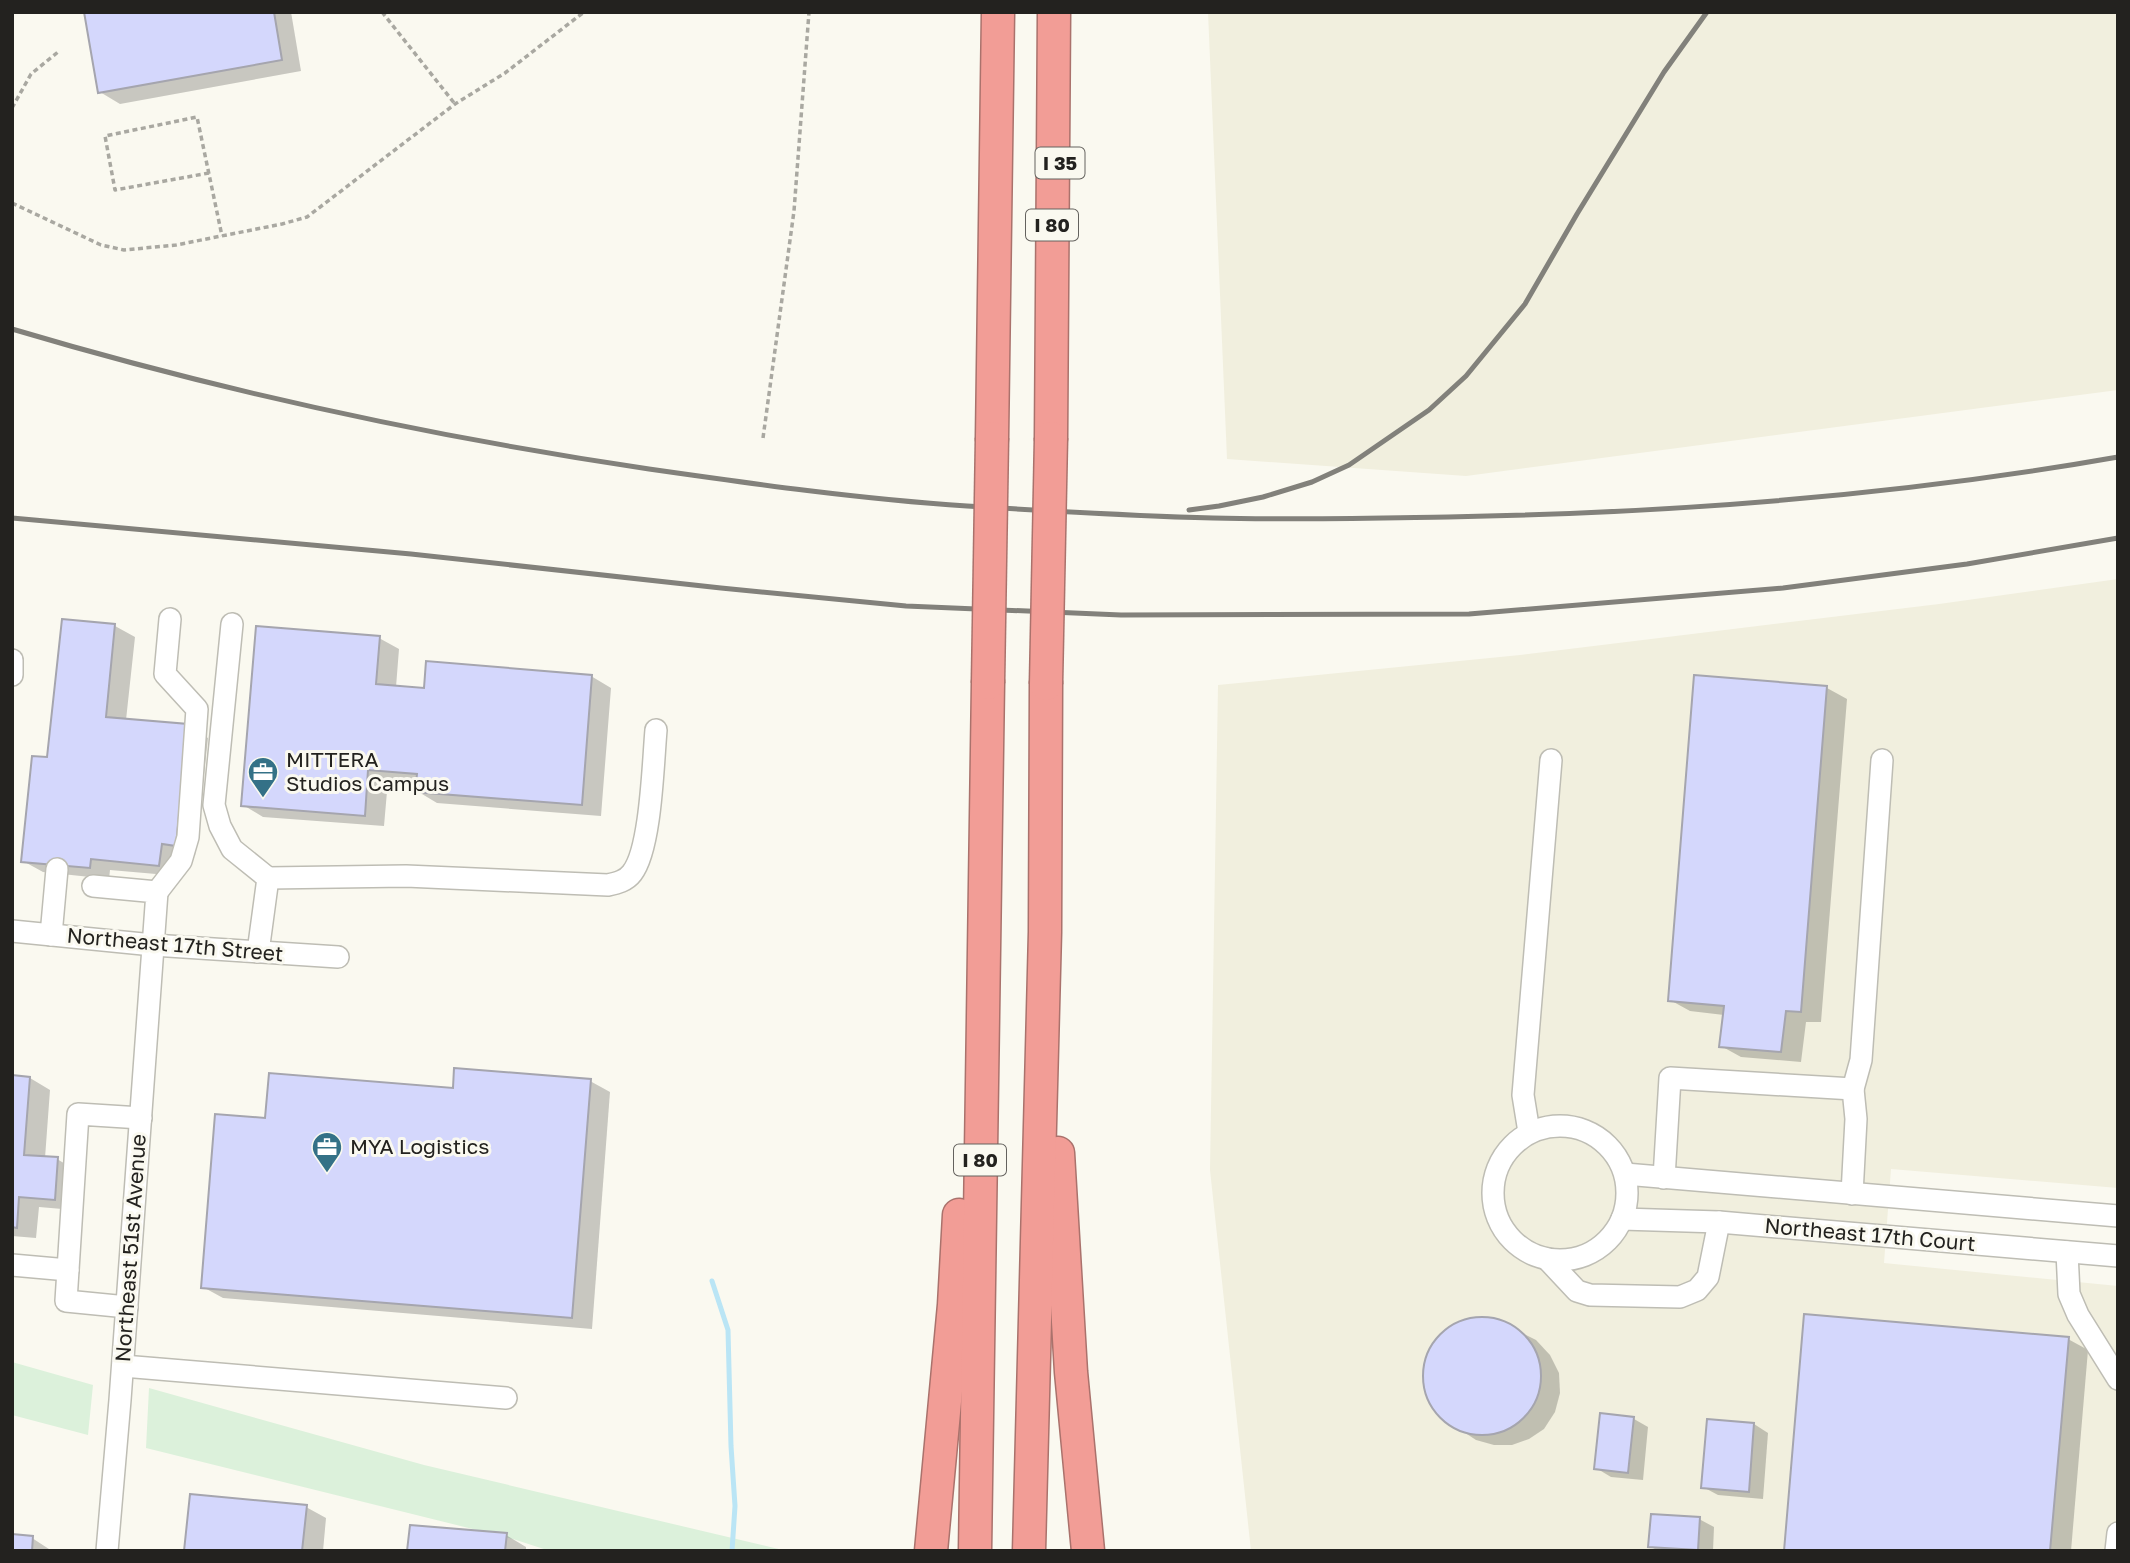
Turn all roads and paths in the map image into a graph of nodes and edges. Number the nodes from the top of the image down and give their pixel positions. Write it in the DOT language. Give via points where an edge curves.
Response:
graph roads {
  1 [pos="382,12"];
  2 [pos="584,12"];
  3 [pos="809,12"];
  4 [pos="998,12"];
  5 [pos="1054,12"];
  6 [pos="1068,12"];
  7 [pos="58,52"];
  8 [pos="455,104"];
  9 [pos="12,108"];
  10 [pos="209,173"];
  11 [pos="12,203"];
  12 [pos="222,236"];
  13 [pos="1052,314"];
  14 [pos="763,438"];
  15 [pos="170,619"];
  16 [pos="232,624"];
  17 [pos="12,660"];
  18 [pos="12,675"];
  19 [pos="656,730"];
  20 [pos="1551,760"];
  21 [pos="1882,760"];
  22 [pos="986,770"];
  23 [pos="57,869"];
  24 [pos="268,878"];
  25 [pos="93,886"];
  26 [pos="157,892"];
  27 [pos="12,930"];
  28 [pos="1045,932"];
  29 [pos="51,934"];
  30 [pos="153,945"];
  31 [pos="258,952"];
  32 [pos="338,957"];
  33 [pos="1853,1089"];
  34 [pos="141,1118"];
  35 [pos="1529,1132"];
  36 [pos="1625,1174"];
  37 [pos="1664,1178"];
  38 [pos="1852,1194"];
  39 [pos="2118,1216"];
  40 [pos="1622,1219"];
  41 [pos="1718,1222"];
  42 [pos="2067,1252"];
  43 [pos="2118,1256"];
  44 [pos="1547,1259"];
  45 [pos="12,1265"];
  46 [pos="68,1270"];
  47 [pos="127,1307"];
  48 [pos="123,1366"];
  49 [pos="2118,1379"];
  50 [pos="506,1398"];
  51 [pos="2118,1533"];
  52 [pos="931,1548"];
  53 [pos="107,1551"];
  54 [pos="975,1551"];
  55 [pos="1030,1551"];
  56 [pos="1088,1551"];
  57 [pos="2116,1551"];
  1 -- 8 [label="path"];
  2 -- 8 [label="path"];
  3 -- 14 [label="path" via="794,211"];
  4 -- 22 [label="highway, I 80, bridge"];
  5 -- 13 [label="highway, I 80"];
  6 -- 13 [label="highway, I 35"];
  7 -- 9 [label="path" via="31,74"];
  8 -- 12 [label="path" via="307,217"];
  10 -- 10 [label="path" via="197,117 104,136 115,190"];
  10 -- 12 [label="path"];
  11 -- 12 [label="path" via="101,245 124,250"];
  13 -- 28 [label="highway, I 80, bridge"];
  15 -- 26 [label="street" via="165,674 197,709 188,837 181,861"];
  16 -- 24 [label="street" via="214,805 232,849"];
  17 -- 18 [label="street"];
  19 -- 24 [label="street" via="644,842 631,875 621,882 406,876"];
  20 -- 35 [label="street" via="1524,1074"];
  21 -- 33 [label="street" via="1861,1060"];
  22 -- 52 [label="highway" via="954,1305"];
  22 -- 54 [label="highway, I 80"];
  23 -- 29 [label="street"];
  24 -- 31 [label="street"];
  25 -- 26 [label="street"];
  26 -- 30 [label="street, Northeast 51st Avenue"];
  27 -- 29 [label="street, Northeast 17th Street"];
  28 -- 55 [label="highway, I 80"];
  28 -- 56 [label="highway" via="1071,1372"];
  29 -- 30 [label="street, Northeast 17th Street"];
  30 -- 31 [label="street, Northeast 17th Street"];
  30 -- 34 [label="street, Northeast 51st Avenue"];
  31 -- 32 [label="street, Northeast 17th Street"];
  33 -- 37 [label="street" via="1670,1078"];
  33 -- 38 [label="street"];
  34 -- 46 [label="street" via="78,1114"];
  34 -- 47 [label="street, Northeast 51st Avenue"];
  35 -- 36 [label="street" via="1568,1125 1587,1130 1617,1156"];
  35 -- 44 [label="street" via="1500,1162 1493,1202 1511,1240"];
  36 -- 37 [label="street, Northeast 17th Court"];
  36 -- 40 [label="street" via="1628,1197"];
  37 -- 38 [label="street, Northeast 17th Court"];
  38 -- 39 [label="street, Northeast 17th Court"];
  40 -- 41 [label="street, Northeast 17th Court"];
  40 -- 44 [label="street" via="1610,1239 1592,1253 1570,1260"];
  41 -- 42 [label="street, Northeast 17th Court"];
  41 -- 44 [label="street" via="1708,1277 1697,1290 1681,1297 1590,1295 1577,1291"];
  42 -- 43 [label="street, Northeast 17th Court"];
  42 -- 49 [label="street" via="2069,1294"];
  45 -- 46 [label="street"];
  46 -- 47 [label="street" via="66,1301"];
  47 -- 48 [label="street, Northeast 51st Avenue"];
  48 -- 50 [label="street"];
  48 -- 53 [label="street, Northeast 51st Avenue"];
  51 -- 57 [label="street"];
}
